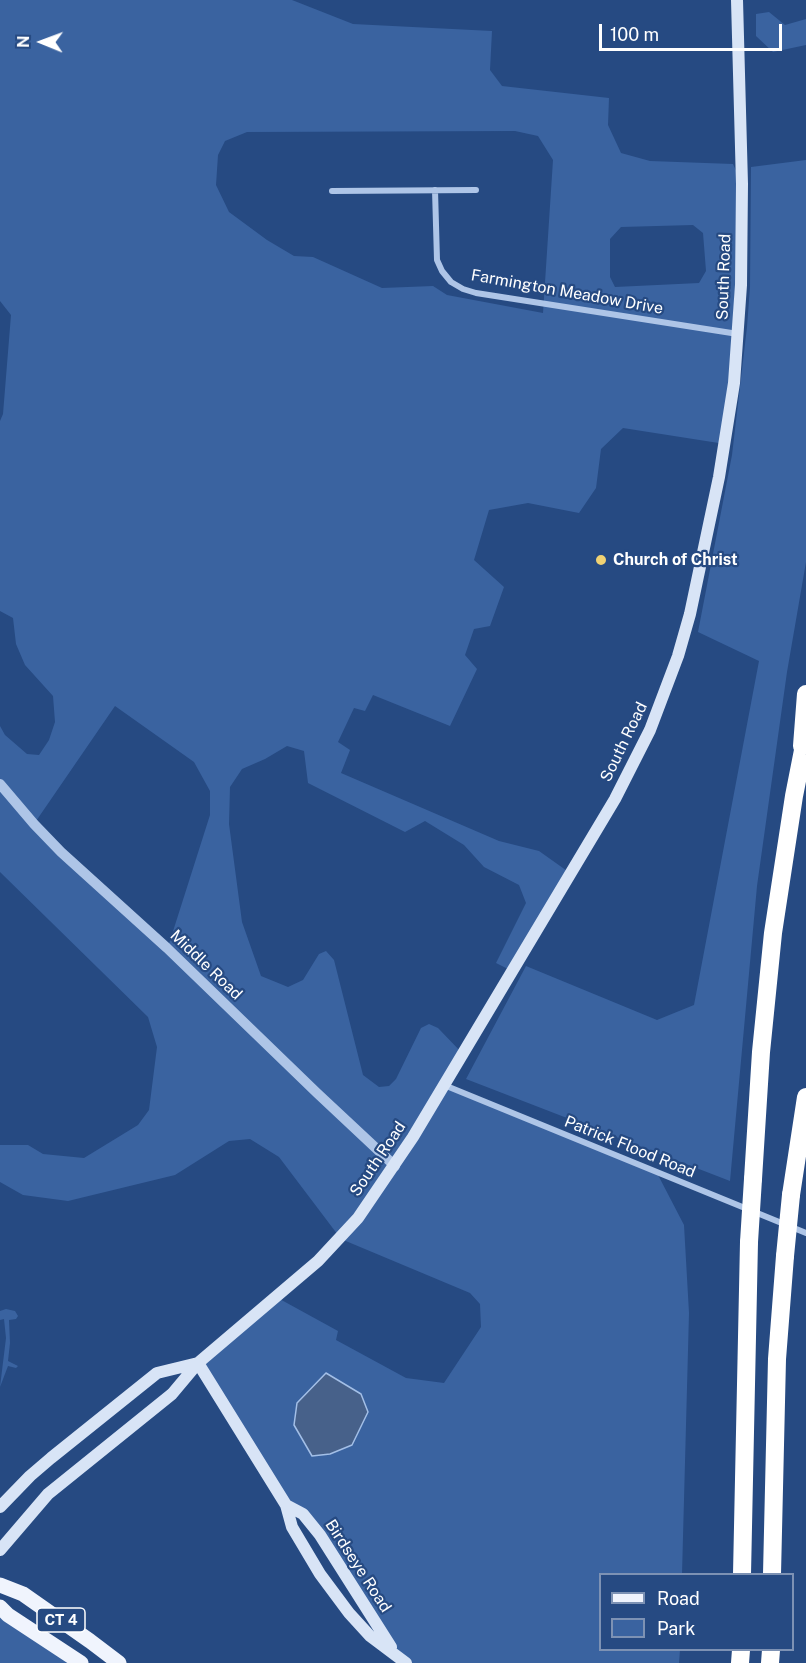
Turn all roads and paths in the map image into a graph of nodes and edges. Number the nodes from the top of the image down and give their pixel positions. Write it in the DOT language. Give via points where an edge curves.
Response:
graph roads {
  1 [pos="737,0"];
  2 [pos="435,190"];
  3 [pos="476,190"];
  4 [pos="332,192"];
  5 [pos="738,334"];
  6 [pos="806,694"];
  7 [pos="804,741"];
  8 [pos="0,784"];
  9 [pos="444,1085"];
  10 [pos="806,1097"];
  11 [pos="395,1166"];
  12 [pos="806,1233"];
  13 [pos="198,1364"];
  14 [pos="286,1505"];
  15 [pos="0,1507"];
  16 [pos="0,1550"];
  17 [pos="742,1573"];
  18 [pos="772,1573"];
  19 [pos="0,1585"];
  20 [pos="0,1607"];
  21 [pos="394,1652"];
  22 [pos="81,1663"];
  23 [pos="119,1663"];
  24 [pos="406,1663"];
  1 -- 5 [label="main road, South Road" via="742,184"];
  2 -- 3 [label="street"];
  2 -- 4 [label="street"];
  2 -- 5 [label="street, Farmington Meadow Drive" via="437,260 442,271 463,289"];
  5 -- 9 [label="main road, South Road" via="727,431 710,524 690,614 663,699 615,799"];
  6 -- 7 [label="highway"];
  7 -- 17 [label="highway, bridge" via="784,855 761,1052 749,1242"];
  8 -- 11 [label="street, Middle Road" via="61,852"];
  9 -- 11 [label="main road, South Road"];
  9 -- 12 [label="street, Patrick Flood Road"];
  10 -- 18 [label="highway, bridge" via="784,1256 777,1359"];
  11 -- 13 [label="main road, South Road" via="341,1239"];
  13 -- 14 [label="main road, Birdseye Road"];
  13 -- 15 [label="main road, South Road" via="157,1373 51,1458"];
  13 -- 16 [label="main road, South Road" via="172,1394 48,1494"];
  14 -- 21 [label="main road, Birdseye Road" via="303,1514 320,1535"];
  14 -- 21 [label="main road, Birdseye Road" via="292,1527 320,1574 370,1636"];
  19 -- 23 [label="main road, CT 4" via="23,1594"];
  20 -- 22 [label="main road, CT 4"];
  21 -- 24 [label="main road, Birdseye Road"];
}
